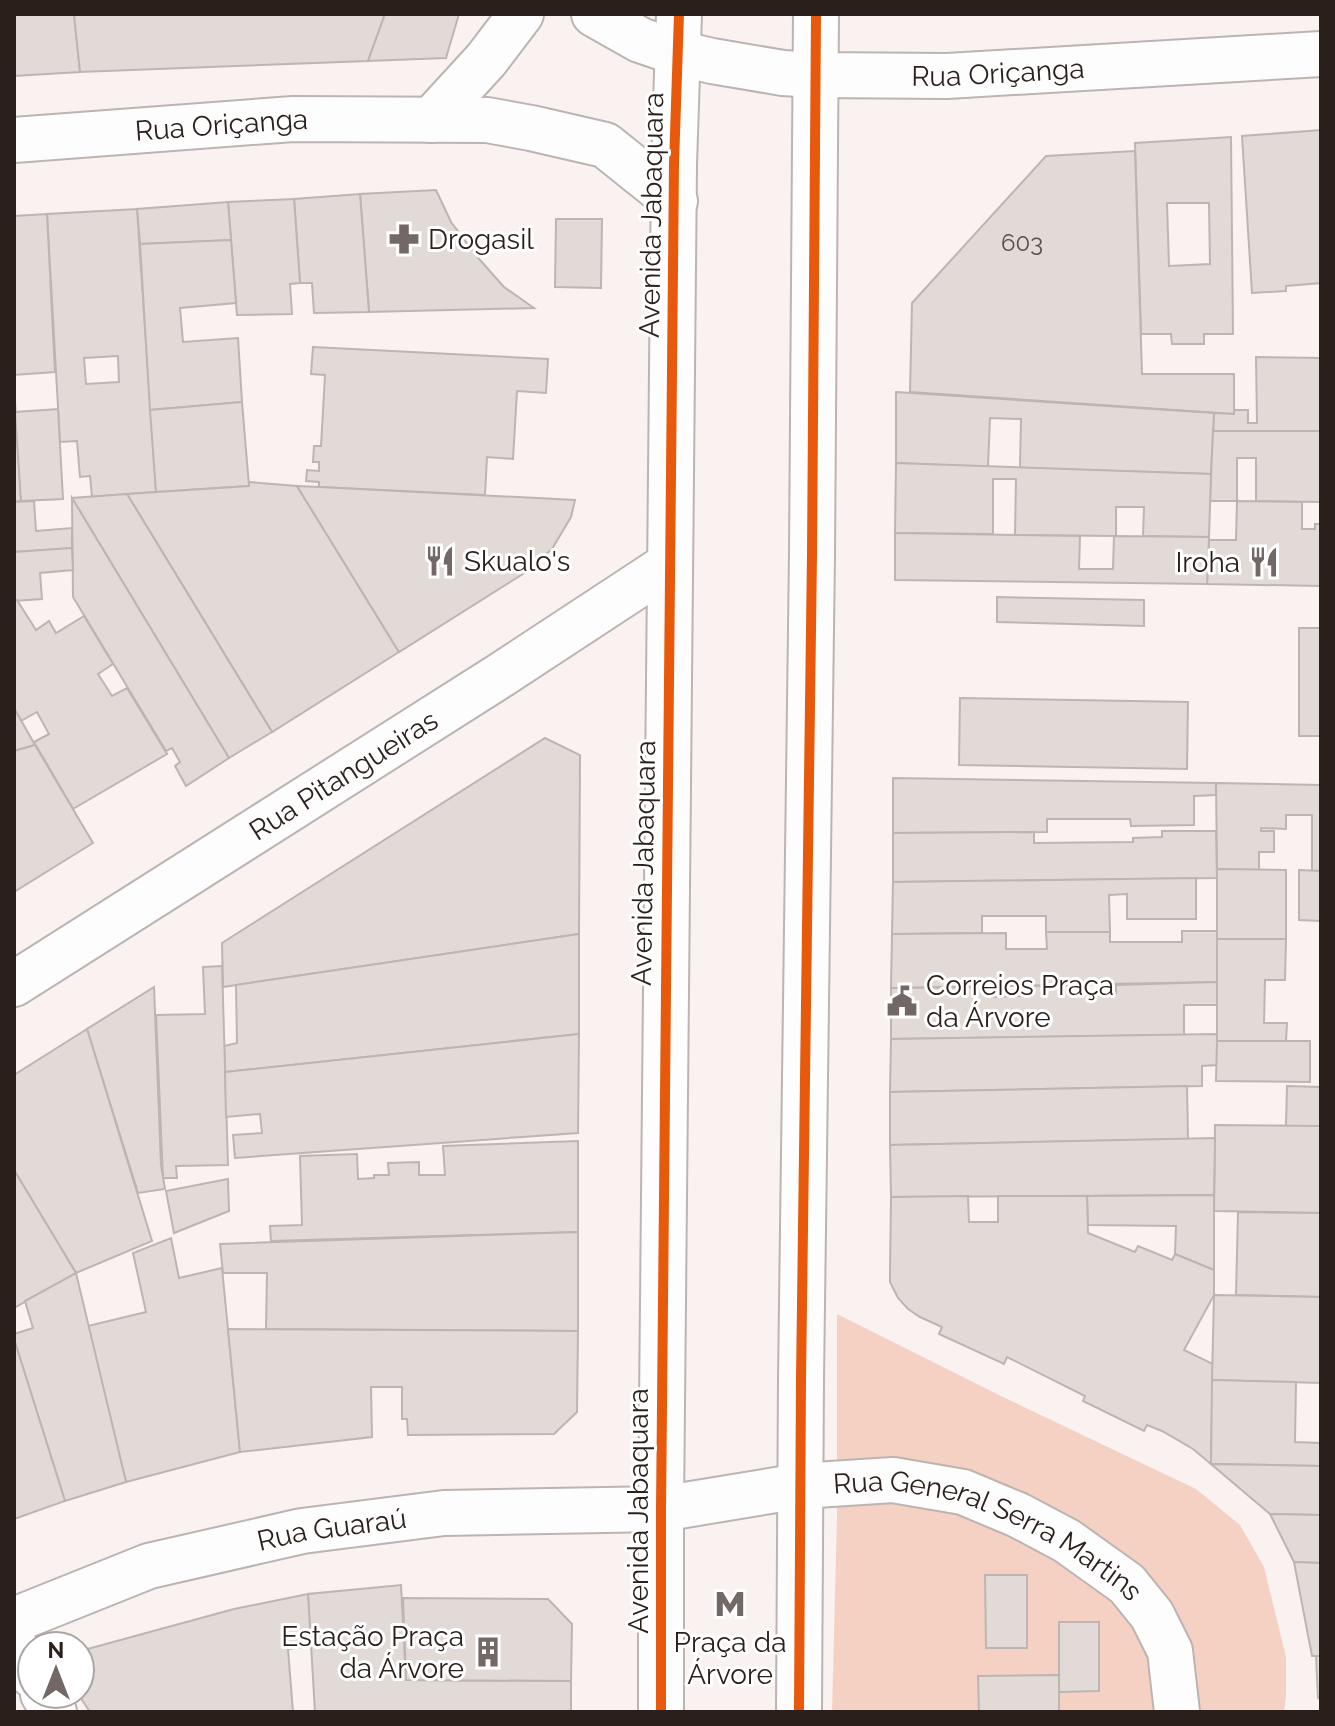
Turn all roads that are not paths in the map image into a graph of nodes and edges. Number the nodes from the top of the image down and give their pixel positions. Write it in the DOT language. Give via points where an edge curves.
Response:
graph roads {
  1 [pos="521,14"];
  2 [pos="594,14"];
  3 [pos="816,14"];
  4 [pos="678,33"];
  5 [pos="1321,54"];
  6 [pos="815,75"];
  7 [pos="431,120"];
  8 [pos="14,140"];
  9 [pos="675,201"];
  10 [pos="670,564"];
  11 [pos="14,984"];
  12 [pos="800,1486"];
  13 [pos="661,1509"];
  14 [pos="14,1620"];
  15 [pos="661,1712"];
  16 [pos="799,1712"];
  17 [pos="1177,1712"];
  1 -- 7 [label="street"];
  2 -- 4 [label="street, Rua Oriçanga" via="640,40"];
  3 -- 6 [label="street"];
  4 -- 6 [label="street, Rua Oriçanga" via="741,67"];
  4 -- 9 [label="street, Avenida Jabaquara"];
  5 -- 6 [label="street, Rua Oriçanga" via="947,76"];
  6 -- 12 [label="street"];
  7 -- 8 [label="street, Rua Oriçanga" via="293,119"];
  7 -- 9 [label="street, Rua Oriçanga" via="487,120 605,145"];
  9 -- 10 [label="street, Avenida Jabaquara"];
  10 -- 11 [label="street, Rua Pitangueiras"];
  10 -- 13 [label="street, Avenida Jabaquara"];
  12 -- 13 [label="street, Rua General Serra Martins"];
  12 -- 16 [label="street"];
  12 -- 17 [label="street, Rua General Serra Martins" via="893,1480 963,1492 1067,1541 1127,1584 1152,1615 1170,1651"];
  13 -- 14 [label="street, Rua Guaraú" via="444,1513 302,1531 149,1566"];
  13 -- 15 [label="street, Avenida Jabaquara"];
}
